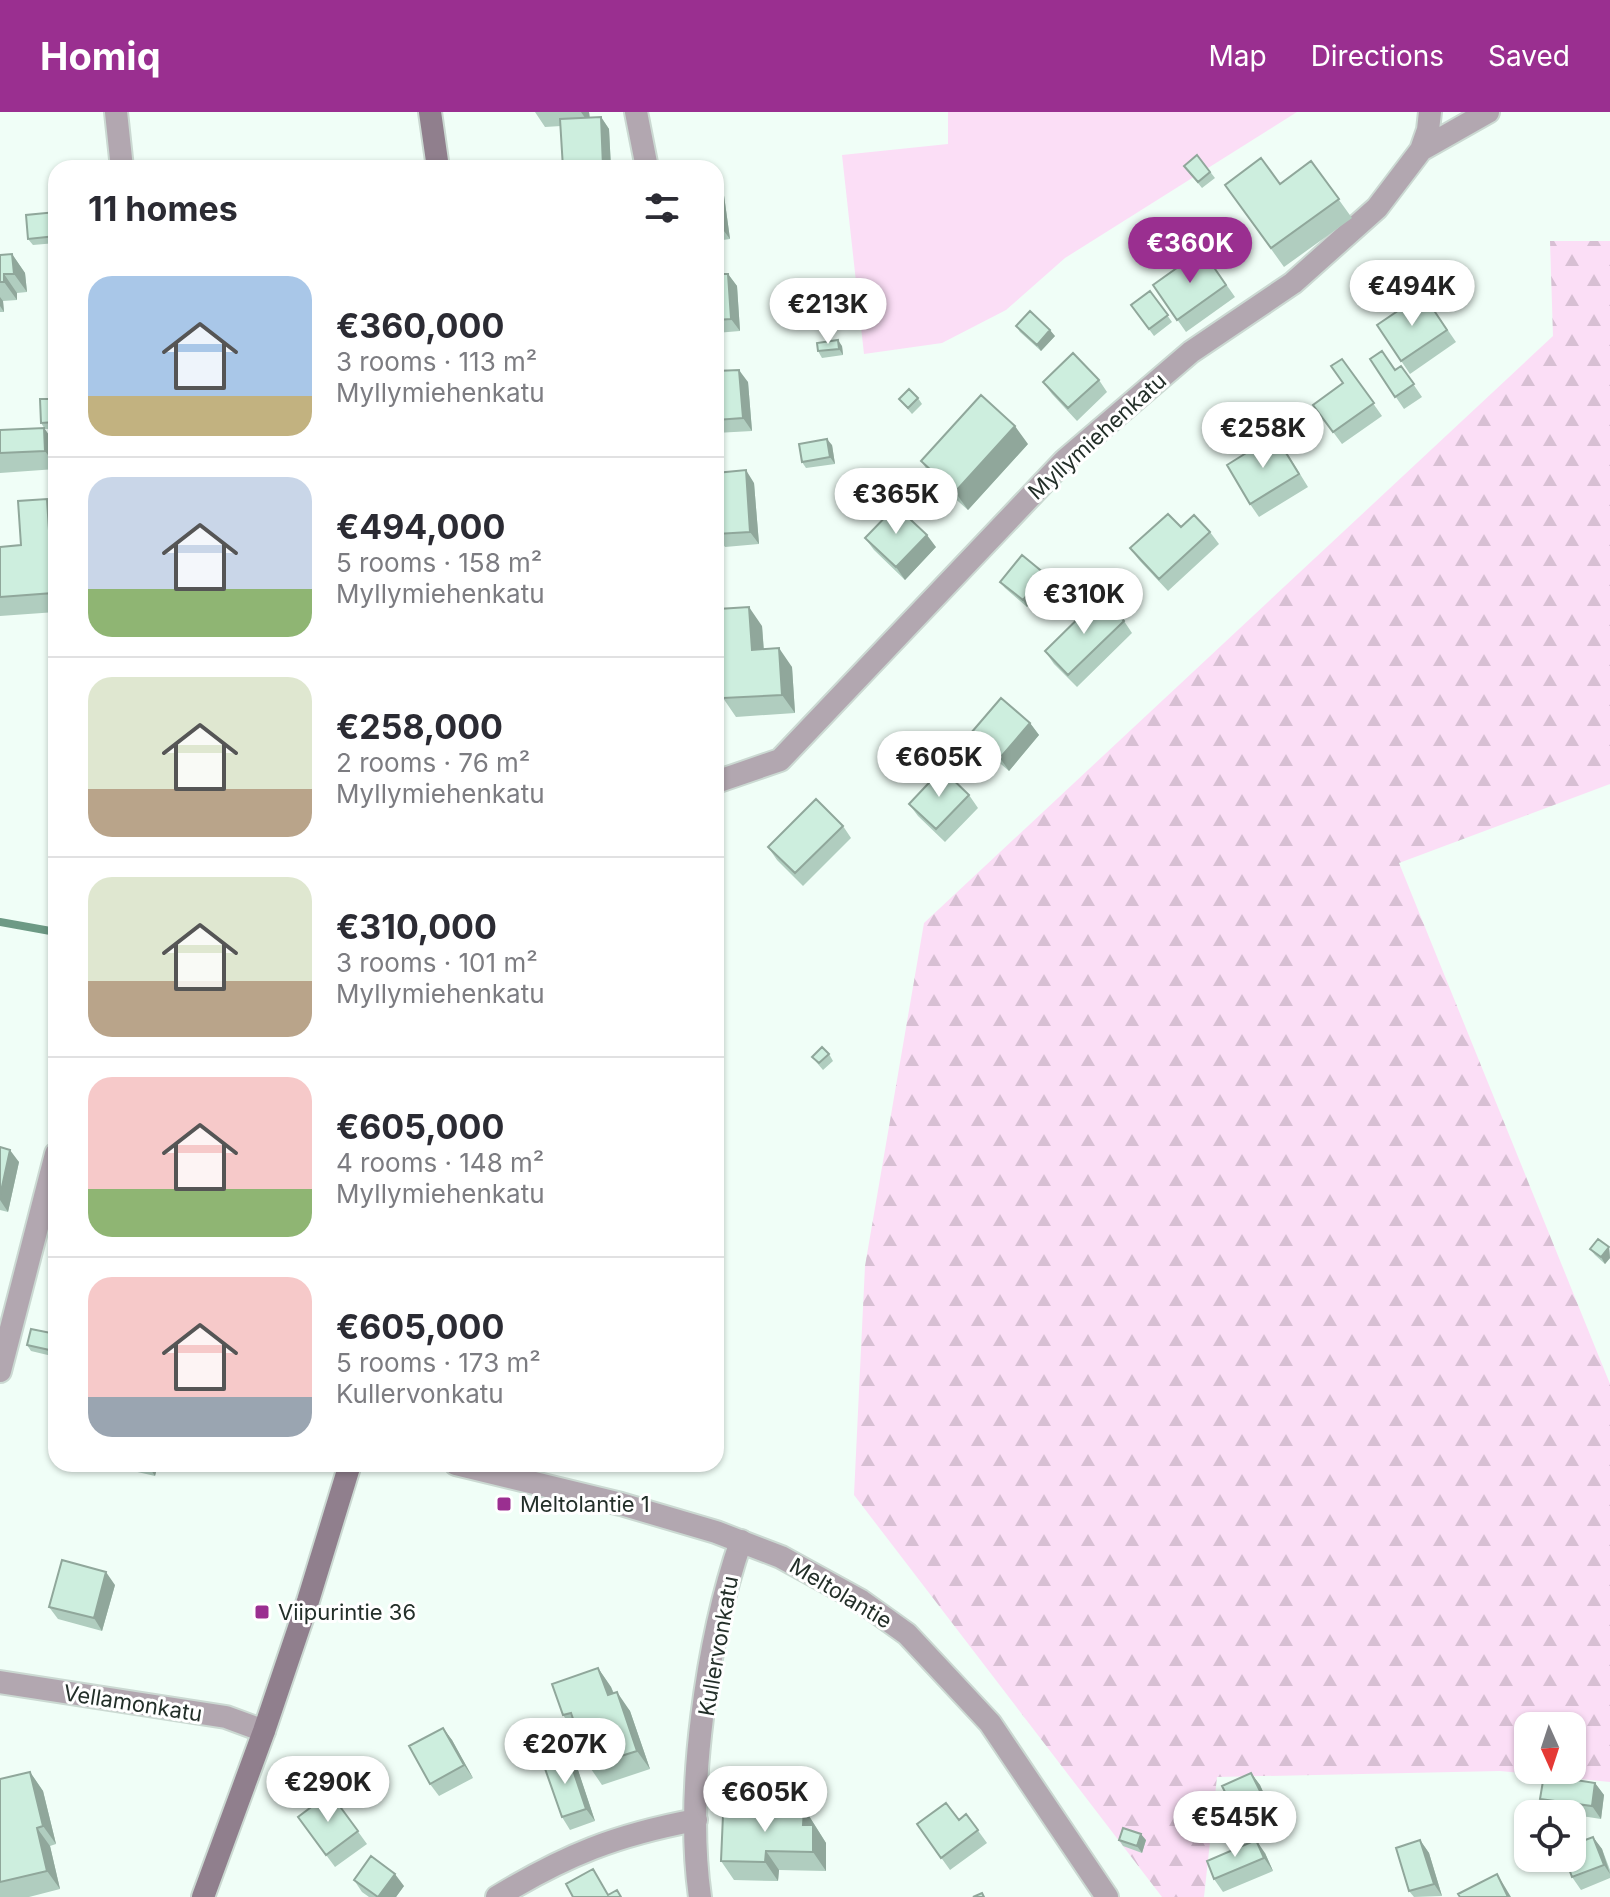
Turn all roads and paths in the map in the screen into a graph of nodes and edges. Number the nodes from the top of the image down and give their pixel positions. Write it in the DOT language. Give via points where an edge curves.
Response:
graph roads {
  1 [pos="116,112"];
  2 [pos="430,112"];
  3 [pos="636,112"];
  4 [pos="1430,112"];
  5 [pos="1488,112"];
  6 [pos="1421,150"];
  7 [pos="121,160"];
  8 [pos="437,160"];
  9 [pos="645,160"];
  10 [pos="724,779"];
  11 [pos="48,1185"];
  12 [pos="0,1371"];
  13 [pos="348,1472"];
  14 [pos="489,1472"];
  15 [pos="741,1541"];
  16 [pos="0,1682"];
  17 [pos="264,1731"];
  18 [pos="696,1820"];
  19 [pos="203,1897"];
  20 [pos="497,1897"];
  21 [pos="700,1897"];
  22 [pos="1107,1897"];
  1 -- 7 [label="street"];
  2 -- 8 [label="main road"];
  3 -- 9 [label="street"];
  4 -- 6 [label="street, Myllymiehenkatu"];
  5 -- 6 [label="street"];
  6 -- 10 [label="street, Myllymiehenkatu" via="1377,208 1293,283 1191,352 1065,460 780,760"];
  11 -- 12 [label="street"];
  13 -- 17 [label="main road"];
  14 -- 15 [label="street, Meltolantie"];
  15 -- 18 [label="street, Kullervonkatu" via="717,1625"];
  15 -- 22 [label="street, Meltolantie" via="816,1574 907,1634 990,1723"];
  16 -- 17 [label="street, Vellamonkatu" via="226,1717"];
  17 -- 19 [label="main road"];
  18 -- 20 [label="street" via="606,1841"];
  18 -- 21 [label="street, Kullervonkatu"];
}
